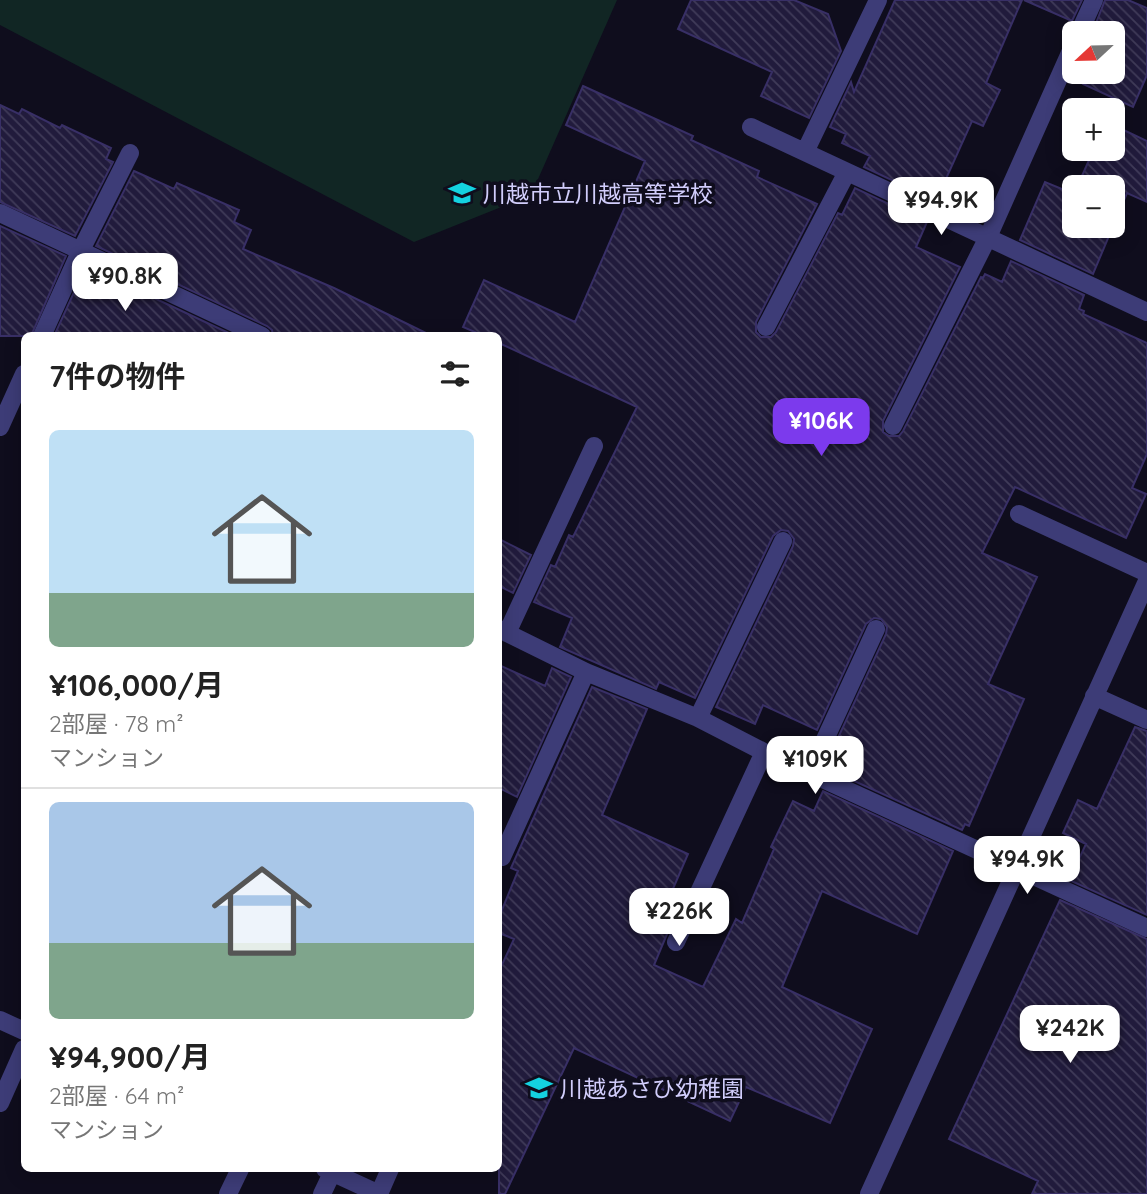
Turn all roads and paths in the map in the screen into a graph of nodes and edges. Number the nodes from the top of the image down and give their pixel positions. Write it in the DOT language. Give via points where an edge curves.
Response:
graph roads {
  1 [pos="878,0"];
  2 [pos="1094,0"];
  3 [pos="1084,21"];
  4 [pos="1062,71"];
  5 [pos="751,127"];
  6 [pos="805,152"];
  7 [pos="130,153"];
  8 [pos="847,172"];
  9 [pos="0,214"];
  10 [pos="988,237"];
  11 [pos="80,252"];
  12 [pos="1147,312"];
  13 [pos="766,327"];
  14 [pos="44,332"];
  15 [pos="253,332"];
  16 [pos="21,381"];
  17 [pos="12,402"];
  18 [pos="894,426"];
  19 [pos="0,427"];
  20 [pos="594,446"];
  21 [pos="1019,514"];
  22 [pos="783,541"];
  23 [pos="1147,573"];
  24 [pos="1147,581"];
  25 [pos="876,629"];
  26 [pos="503,631"];
  27 [pos="586,672"];
  28 [pos="1094,696"];
  29 [pos="698,718"];
  30 [pos="1147,720"];
  31 [pos="764,752"];
  32 [pos="810,772"];
  33 [pos="502,857"];
  34 [pos="1018,869"];
  35 [pos="1147,928"];
  36 [pos="676,942"];
  37 [pos="0,1020"];
  38 [pos="21,1030"];
  39 [pos="21,1056"];
  40 [pos="0,1103"];
  41 [pos="239,1172"];
  42 [pos="328,1172"];
  43 [pos="330,1172"];
  44 [pos="389,1172"];
  45 [pos="228,1194"];
  46 [pos="322,1194"];
  47 [pos="379,1194"];
  48 [pos="869,1194"];
  1 -- 6 [label="street"];
  2 -- 3 [label="street"];
  4 -- 10 [label="street"];
  5 -- 6 [label="street"];
  6 -- 8 [label="street"];
  7 -- 11 [label="street"];
  8 -- 10 [label="street"];
  8 -- 13 [label="street"];
  9 -- 11 [label="street"];
  10 -- 12 [label="street"];
  10 -- 18 [label="street"];
  11 -- 14 [label="street"];
  11 -- 15 [label="street"];
  16 -- 17 [label="street"];
  17 -- 19 [label="street"];
  20 -- 26 [label="street"];
  21 -- 23 [label="street"];
  22 -- 29 [label="street"];
  24 -- 28 [label="street"];
  25 -- 32 [label="street"];
  26 -- 27 [label="street"];
  27 -- 29 [label="street"];
  27 -- 33 [label="street"];
  28 -- 30 [label="street"];
  28 -- 34 [label="street"];
  29 -- 31 [label="street"];
  31 -- 32 [label="street"];
  31 -- 36 [label="street"];
  32 -- 34 [label="street"];
  34 -- 35 [label="street"];
  34 -- 48 [label="street"];
  37 -- 38 [label="street"];
  39 -- 40 [label="street"];
  41 -- 45 [label="street"];
  42 -- 46 [label="street"];
  43 -- 47 [label="street"];
  44 -- 47 [label="street"];
}
